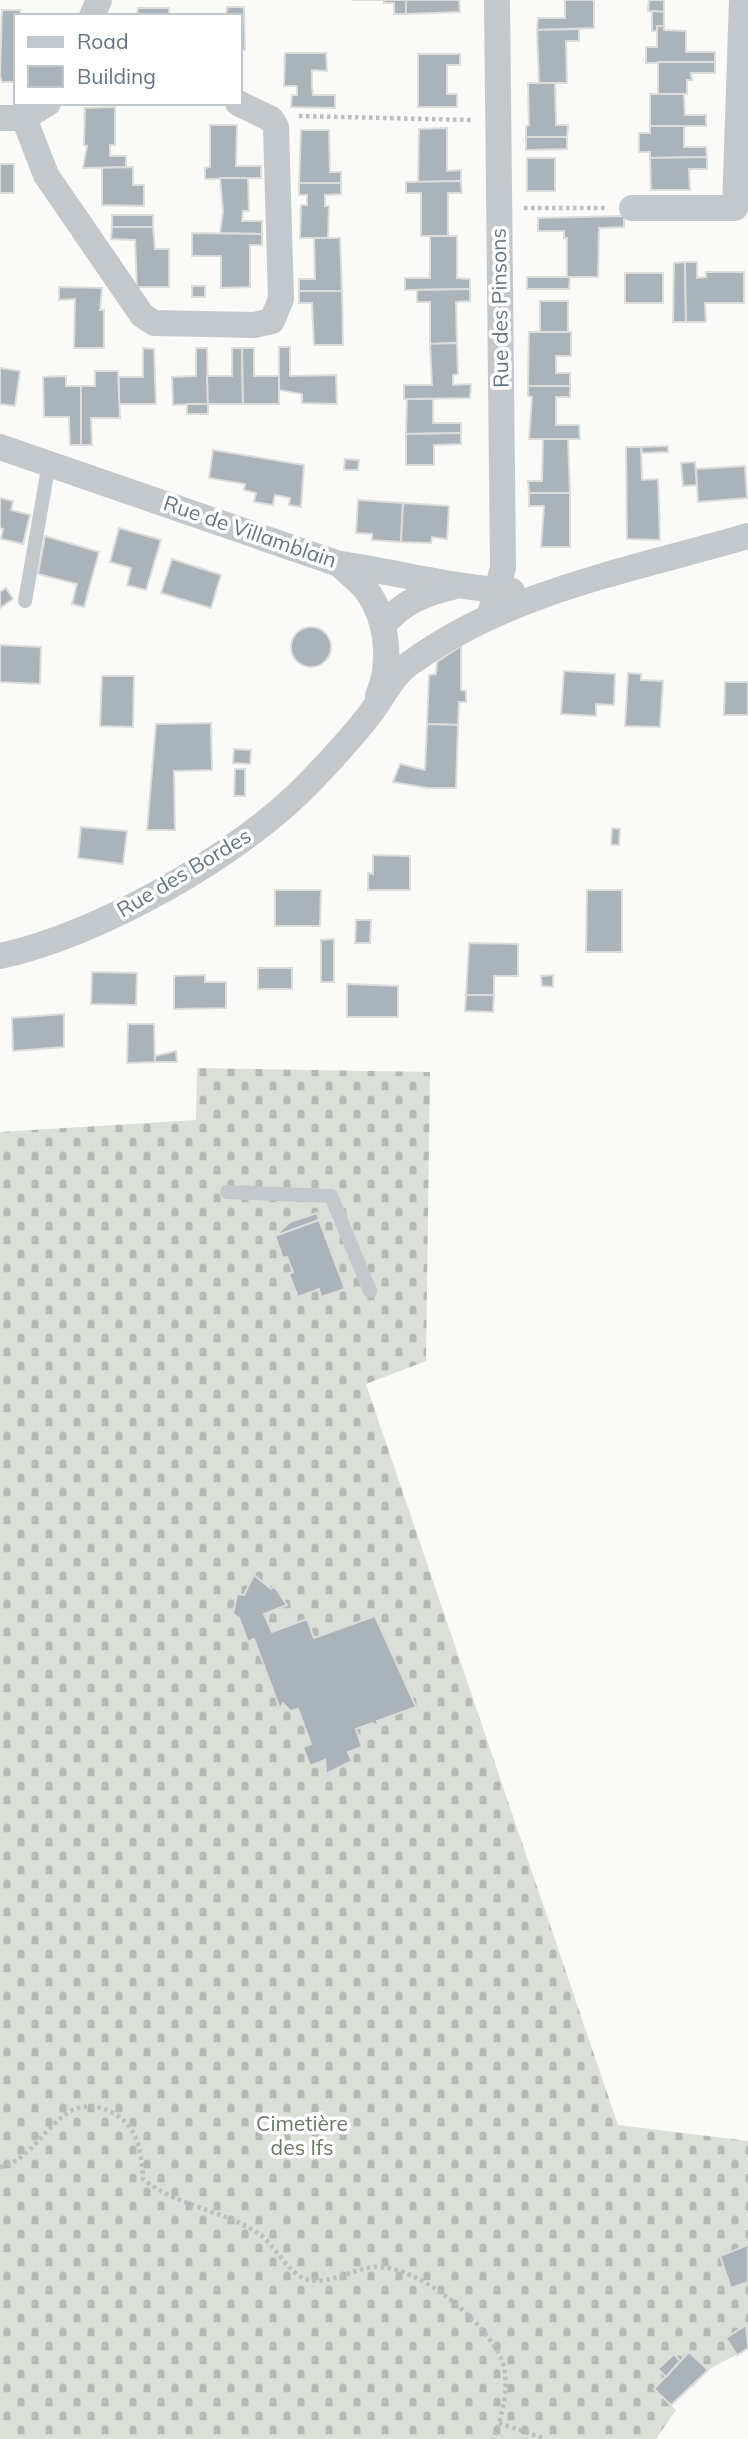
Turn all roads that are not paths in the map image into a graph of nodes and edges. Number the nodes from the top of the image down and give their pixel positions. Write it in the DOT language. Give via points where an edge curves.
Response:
graph roads {
  1 [pos="497,0"];
  2 [pos="742,0"];
  3 [pos="43,105"];
  4 [pos="242,105"];
  5 [pos="12,118"];
  6 [pos="632,208"];
  7 [pos="0,447"];
  8 [pos="49,463"];
  9 [pos="748,536"];
  10 [pos="339,564"];
  11 [pos="458,586"];
  12 [pos="25,601"];
  13 [pos="493,602"];
  14 [pos="383,625"];
  15 [pos="369,716"];
  16 [pos="0,956"];
  17 [pos="227,1192"];
  18 [pos="370,1291"];
  1 -- 13 [label="street, Rue des Pinsons" via="503,568"];
  2 -- 6 [label="street" via="736,208"];
  3 -- 5 [label="street"];
  4 -- 5 [label="street" via="271,119 276,127 281,299 272,321 254,325 154,323 142,316"];
  7 -- 8 [label="street, Rue de Villamblain"];
  8 -- 10 [label="street, Rue de Villamblain"];
  8 -- 12 [label="lane"];
  9 -- 13 [label="street, Rue de Villamblain" via="548,592"];
  10 -- 11 [label="street, Rue de Villamblain"];
  10 -- 14 [label="street, Rue des Bordes" via="367,591"];
  11 -- 13 [label="street, Rue de Villamblain"];
  11 -- 14 [label="street" via="401,605"];
  13 -- 15 [label="street, Rue des Bordes" via="406,666"];
  14 -- 15 [label="street, Rue des Bordes" via="386,667"];
  15 -- 16 [label="street, Rue des Bordes" via="309,783 238,844 84,930"];
  17 -- 18 [label="lane" via="331,1196"];
}
